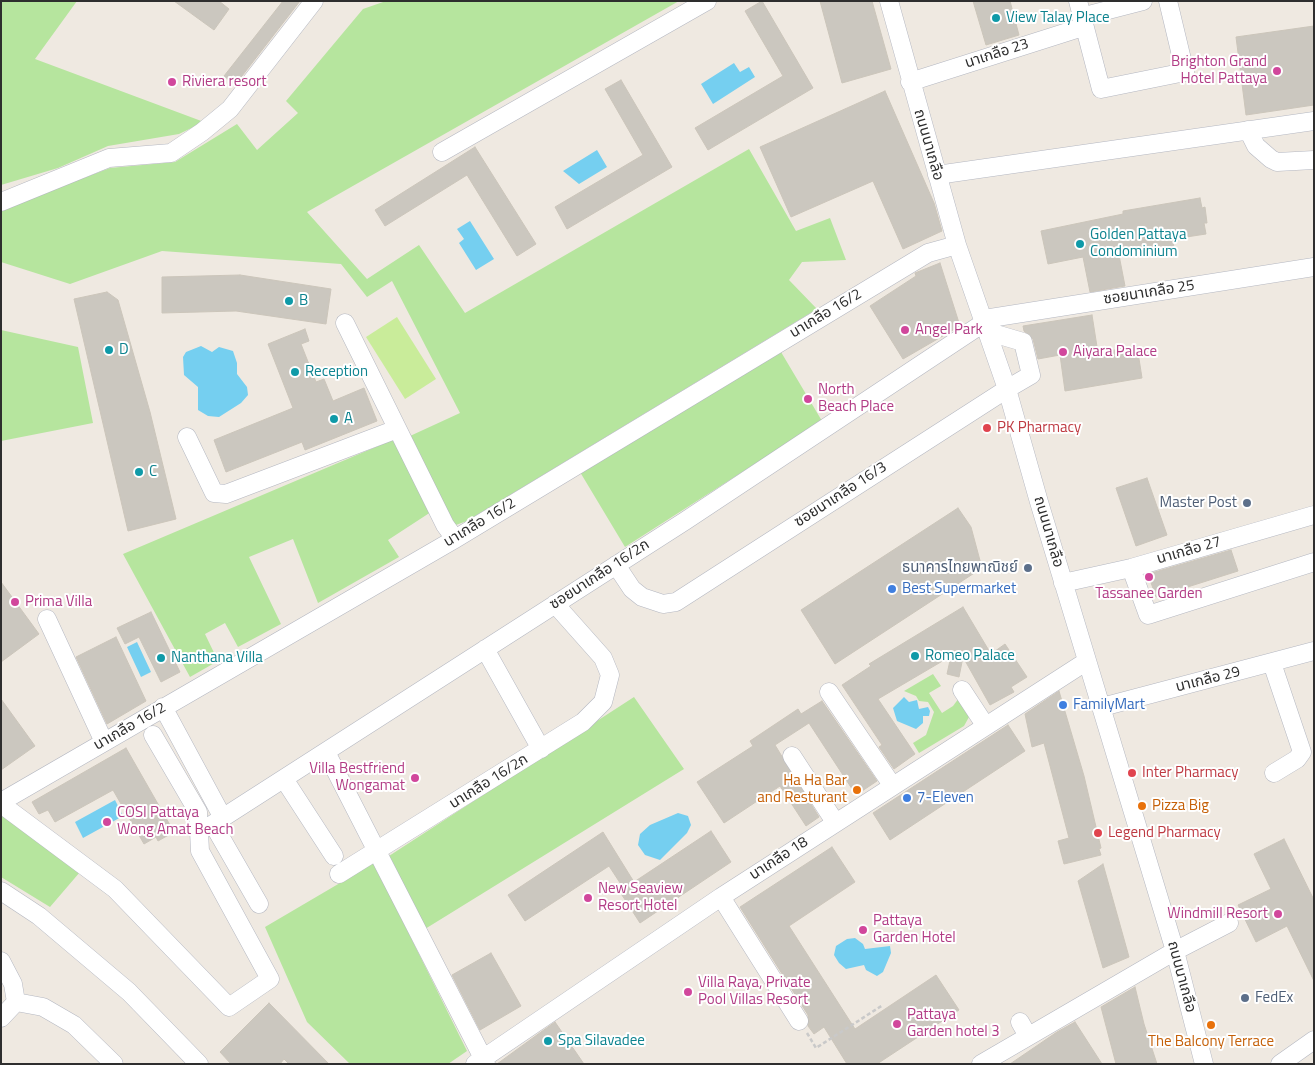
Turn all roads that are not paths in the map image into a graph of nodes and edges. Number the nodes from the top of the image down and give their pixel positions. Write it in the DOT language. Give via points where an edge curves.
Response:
graph roads {
  1 [pos="314,1"];
  2 [pos="707,1"];
  3 [pos="889,1"];
  4 [pos="1143,1"];
  5 [pos="1168,1"];
  6 [pos="1081,15"];
  7 [pos="910,82"];
  8 [pos="1314,121"];
  9 [pos="1248,130"];
  10 [pos="442,152"];
  11 [pos="1314,160"];
  12 [pos="937,175"];
  13 [pos="1,202"];
  14 [pos="957,245"];
  15 [pos="1314,267"];
  16 [pos="345,323"];
  17 [pos="986,324"];
  18 [pos="1007,389"];
  19 [pos="398,429"];
  20 [pos="187,437"];
  21 [pos="1314,516"];
  22 [pos="455,539"];
  23 [pos="1314,562"];
  24 [pos="616,565"];
  25 [pos="1131,568"];
  26 [pos="1063,583"];
  27 [pos="555,604"];
  28 [pos="47,619"];
  29 [pos="485,650"];
  30 [pos="1314,651"];
  31 [pos="1086,661"];
  32 [pos="1272,663"];
  33 [pos="962,690"];
  34 [pos="829,692"];
  35 [pos="163,707"];
  36 [pos="1102,707"];
  37 [pos="985,725"];
  38 [pos="153,735"];
  39 [pos="104,742"];
  40 [pos="541,749"];
  41 [pos="326,752"];
  42 [pos="792,756"];
  43 [pos="1274,773"];
  44 [pos="284,779"];
  45 [pos="892,785"];
  46 [pos="1,803"];
  47 [pos="218,821"];
  48 [pos="835,822"];
  49 [pos="376,852"];
  50 [pos="334,856"];
  51 [pos="339,874"];
  52 [pos="1,891"];
  53 [pos="721,897"];
  54 [pos="259,904"];
  55 [pos="1229,923"];
  56 [pos="1175,951"];
  57 [pos="1,961"];
  58 [pos="16,1002"];
  59 [pos="1,1018"];
  60 [pos="799,1021"];
  61 [pos="1314,1040"];
  62 [pos="481,1062"];
  63 [pos="114,1064"];
  64 [pos="199,1064"];
  65 [pos="981,1064"];
  66 [pos="1204,1064"];
  67 [pos="1280,1064"];
  1 -- 13 [label="street" via="230,109 171,153 109,158"];
  2 -- 10 [label="street"];
  3 -- 7 [label="street, ถนนนาเกลือ"];
  4 -- 6 [label="street, นาเกลือ 23"];
  5 -- 6 [label="street" via="1185,72 1101,89"];
  6 -- 7 [label="street, นาเกลือ 23"];
  7 -- 12 [label="street, ถนนนาเกลือ"];
  8 -- 9 [label="street"];
  9 -- 11 [label="street" via="1256,146 1271,159 1278,162"];
  9 -- 12 [label="street"];
  12 -- 14 [label="street, ถนนนาเกลือ"];
  14 -- 17 [label="street, ถนนนาเกลือ"];
  14 -- 22 [label="street, นาเกลือ 16/2" via="928,253"];
  15 -- 17 [label="street, ซอยนาเกลือ 25"];
  16 -- 19 [label="street"];
  17 -- 18 [label="street, ถนนนาเกลือ"];
  17 -- 18 [label="street, ซอยนาเกลือ 16/3" via="1023,342 1031,375"];
  17 -- 24 [label="street, ซอยนาเกลือ 16/2ก"];
  18 -- 24 [label="street, ซอยนาเกลือ 16/3" via="676,602 663,604 642,597 632,590"];
  18 -- 26 [label="street, ถนนนาเกลือ"];
  19 -- 20 [label="street" via="226,494 214,493"];
  19 -- 22 [label="street"];
  21 -- 25 [label="street, นาเกลือ 27"];
  22 -- 35 [label="street, นาเกลือ 16/2"];
  23 -- 25 [label="street" via="1148,614"];
  24 -- 27 [label="street, ซอยนาเกลือ 16/2ก"];
  25 -- 26 [label="street, นาเกลือ 27"];
  26 -- 31 [label="street, ถนนนาเกลือ"];
  27 -- 29 [label="street, ซอยนาเกลือ 16/2ก"];
  27 -- 40 [label="street" via="603,658 610,675 603,702 591,715"];
  28 -- 39 [label="street"];
  29 -- 40 [label="street, นาเกลือ 16/2ก"];
  29 -- 41 [label="street, ซอยนาเกลือ 16/2ก"];
  30 -- 32 [label="street, นาเกลือ 29"];
  31 -- 36 [label="street, ถนนนาเกลือ"];
  31 -- 37 [label="street, นาเกลือ 18"];
  32 -- 36 [label="street, นาเกลือ 29"];
  32 -- 43 [label="street" via="1302,752 1297,759"];
  33 -- 37 [label="street"];
  34 -- 45 [label="street"];
  35 -- 39 [label="street, นาเกลือ 16/2"];
  35 -- 47 [label="street"];
  36 -- 56 [label="street, ถนนนาเกลือ"];
  37 -- 45 [label="street, นาเกลือ 18"];
  38 -- 46 [label="street" via="198,812 200,852 270,979 229,1007 115,889"];
  39 -- 46 [label="street, นาเกลือ 16/2"];
  40 -- 49 [label="street, นาเกลือ 16/2ก"];
  41 -- 44 [label="street, ซอยนาเกลือ 16/2ก"];
  41 -- 49 [label="street"];
  42 -- 48 [label="street"];
  44 -- 47 [label="street, ซอยนาเกลือ 16/2ก"];
  44 -- 50 [label="street"];
  45 -- 48 [label="street, นาเกลือ 18"];
  47 -- 54 [label="street"];
  48 -- 53 [label="street, นาเกลือ 18"];
  49 -- 51 [label="street, นาเกลือ 16/2ก"];
  49 -- 62 [label="street"];
  52 -- 64 [label="street" via="39,916 129,992"];
  53 -- 60 [label="street"];
  53 -- 62 [label="street, นาเกลือ 18"];
  55 -- 56 [label="street"];
  56 -- 65 [label="street" via="1024,1029"];
  56 -- 66 [label="street, ถนนนาเกลือ"];
  57 -- 58 [label="street" via="13,984"];
  58 -- 59 [label="street"];
  58 -- 63 [label="street" via="43,1006 74,1025"];
  61 -- 67 [label="street"];
}
